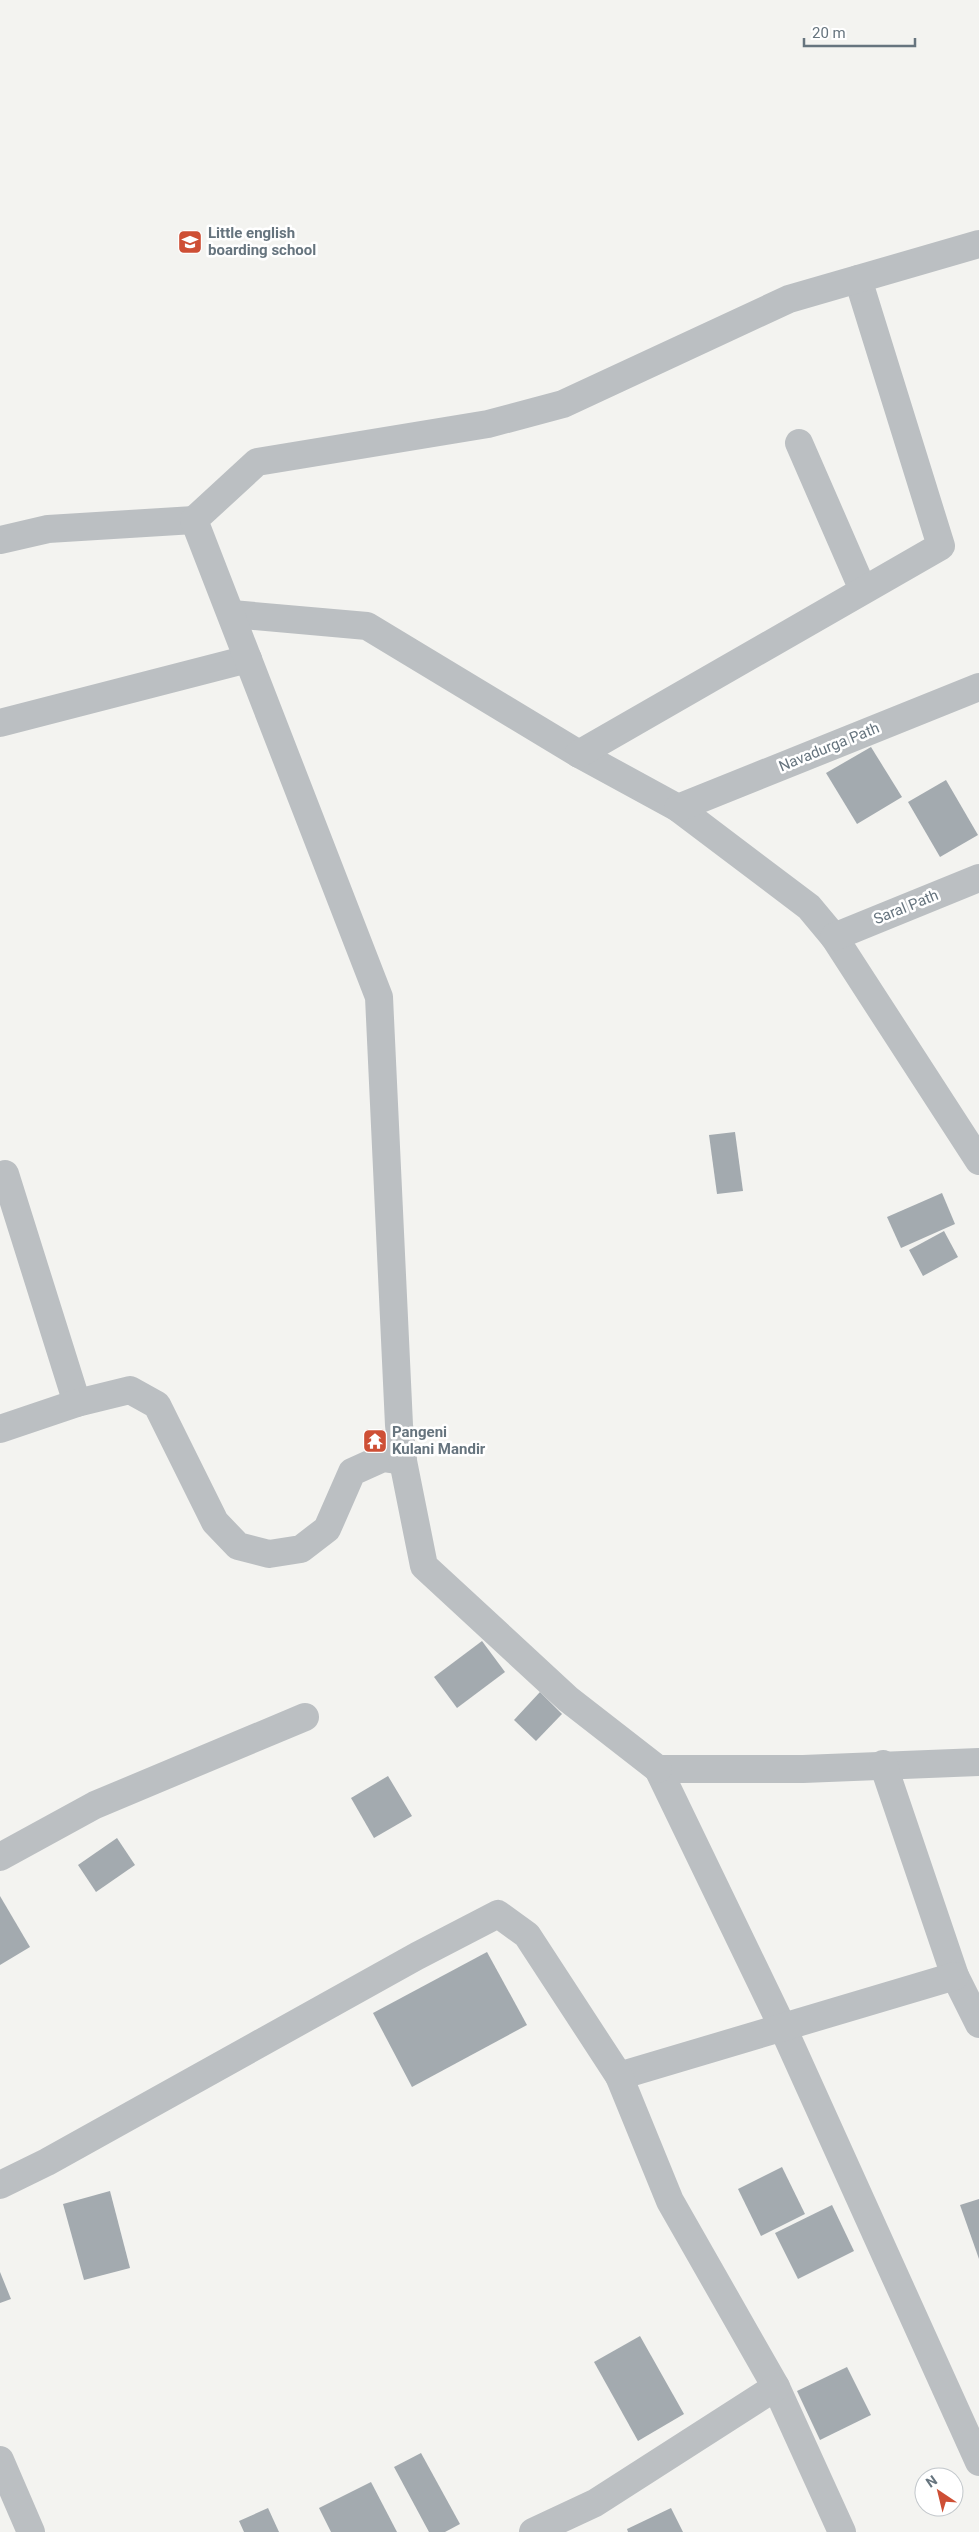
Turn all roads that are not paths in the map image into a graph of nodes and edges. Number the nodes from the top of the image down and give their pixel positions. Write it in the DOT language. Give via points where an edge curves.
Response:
graph roads {
  1 [pos="979,244"];
  2 [pos="858,279"];
  3 [pos="798,443"];
  4 [pos="194,520"];
  5 [pos="0,540"];
  6 [pos="863,590"];
  7 [pos="232,614"];
  8 [pos="248,659"];
  9 [pos="979,687"];
  10 [pos="0,723"];
  11 [pos="579,754"];
  12 [pos="678,808"];
  13 [pos="979,878"];
  14 [pos="834,937"];
  15 [pos="979,1161"];
  16 [pos="0,1176"];
  17 [pos="77,1403"];
  18 [pos="0,1428"];
  19 [pos="403,1461"];
  20 [pos="305,1717"];
  21 [pos="979,1762"];
  22 [pos="883,1764"];
  23 [pos="658,1769"];
  24 [pos="0,1857"];
  25 [pos="955,1976"];
  26 [pos="979,2024"];
  27 [pos="783,2028"];
  28 [pos="619,2076"];
  29 [pos="0,2184"];
  30 [pos="776,2387"];
  31 [pos="0,2460"];
  32 [pos="979,2462"];
  33 [pos="32,2532"];
  34 [pos="533,2532"];
  35 [pos="842,2532"];
  1 -- 2 [label="street"];
  2 -- 4 [label="street" via="789,299 563,404 488,424 257,462"];
  2 -- 6 [label="street" via="941,546"];
  3 -- 6 [label="street"];
  4 -- 5 [label="street" via="48,529"];
  4 -- 7 [label="street"];
  6 -- 11 [label="street"];
  7 -- 8 [label="street"];
  7 -- 11 [label="street" via="367,626"];
  8 -- 10 [label="street"];
  8 -- 19 [label="street" via="379,998"];
  9 -- 12 [label="street, Navadurga Path"];
  11 -- 12 [label="street"];
  12 -- 14 [label="street" via="809,907"];
  13 -- 14 [label="street, Saral Path"];
  14 -- 15 [label="street"];
  16 -- 17 [label="street" via="5,1174"];
  17 -- 18 [label="street"];
  17 -- 19 [label="street" via="130,1390 157,1405 215,1522 238,1546 269,1554 301,1549 327,1529 352,1472 383,1458"];
  19 -- 23 [label="street" via="424,1566 568,1700"];
  20 -- 24 [label="street" via="95,1805"];
  21 -- 22 [label="street"];
  22 -- 23 [label="street" via="803,1769"];
  22 -- 25 [label="street"];
  23 -- 27 [label="street"];
  25 -- 26 [label="street"];
  25 -- 27 [label="street"];
  27 -- 28 [label="street"];
  27 -- 32 [label="street"];
  28 -- 29 [label="street" via="527,1935 498,1914 47,2162"];
  28 -- 30 [label="street" via="670,2201"];
  30 -- 34 [label="street" via="595,2503"];
  30 -- 35 [label="street"];
  31 -- 33 [label="street"];
}
